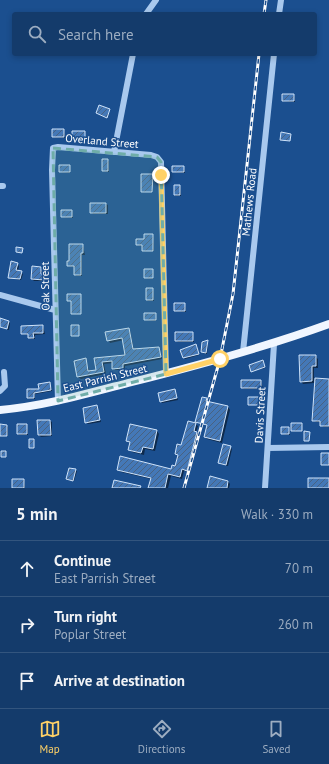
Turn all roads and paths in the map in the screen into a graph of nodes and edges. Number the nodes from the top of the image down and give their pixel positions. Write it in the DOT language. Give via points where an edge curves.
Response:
graph roads {
  1 [pos="156,0"];
  2 [pos="281,0"];
  3 [pos="147,12"];
  4 [pos="279,12"];
  5 [pos="133,56"];
  6 [pos="274,56"];
  7 [pos="114,152"];
  8 [pos="52,170"];
  9 [pos="0,295"];
  10 [pos="55,310"];
  11 [pos="329,324"];
  12 [pos="274,344"];
  13 [pos="243,352"];
  14 [pos="4,372"];
  15 [pos="166,374"];
  16 [pos="0,391"];
  17 [pos="58,401"];
  18 [pos="0,410"];
  19 [pos="329,447"];
  20 [pos="268,448"];
  21 [pos="265,488"];
  1 -- 3 [label="street"];
  2 -- 4 [label="street"];
  5 -- 7 [label="street"];
  6 -- 13 [label="street, Mathews Road"];
  7 -- 8 [label="street, Overland Street" via="53,148"];
  7 -- 15 [label="street, Overland Street" via="157,157 161,162"];
  8 -- 10 [label="street, Oak Street"];
  9 -- 10 [label="street"];
  10 -- 17 [label="street, Oak Street"];
  11 -- 12 [label="main road, East Parrish Street"];
  12 -- 13 [label="main road, East Parrish Street"];
  12 -- 20 [label="street, Davis Street"];
  13 -- 15 [label="main road, East Parrish Street"];
  14 -- 16 [label="street" via="5,386"];
  15 -- 17 [label="main road, East Parrish Street"];
  17 -- 18 [label="main road, East Parrish Street"];
  19 -- 20 [label="street"];
  20 -- 21 [label="street, Davis Street"];
}
